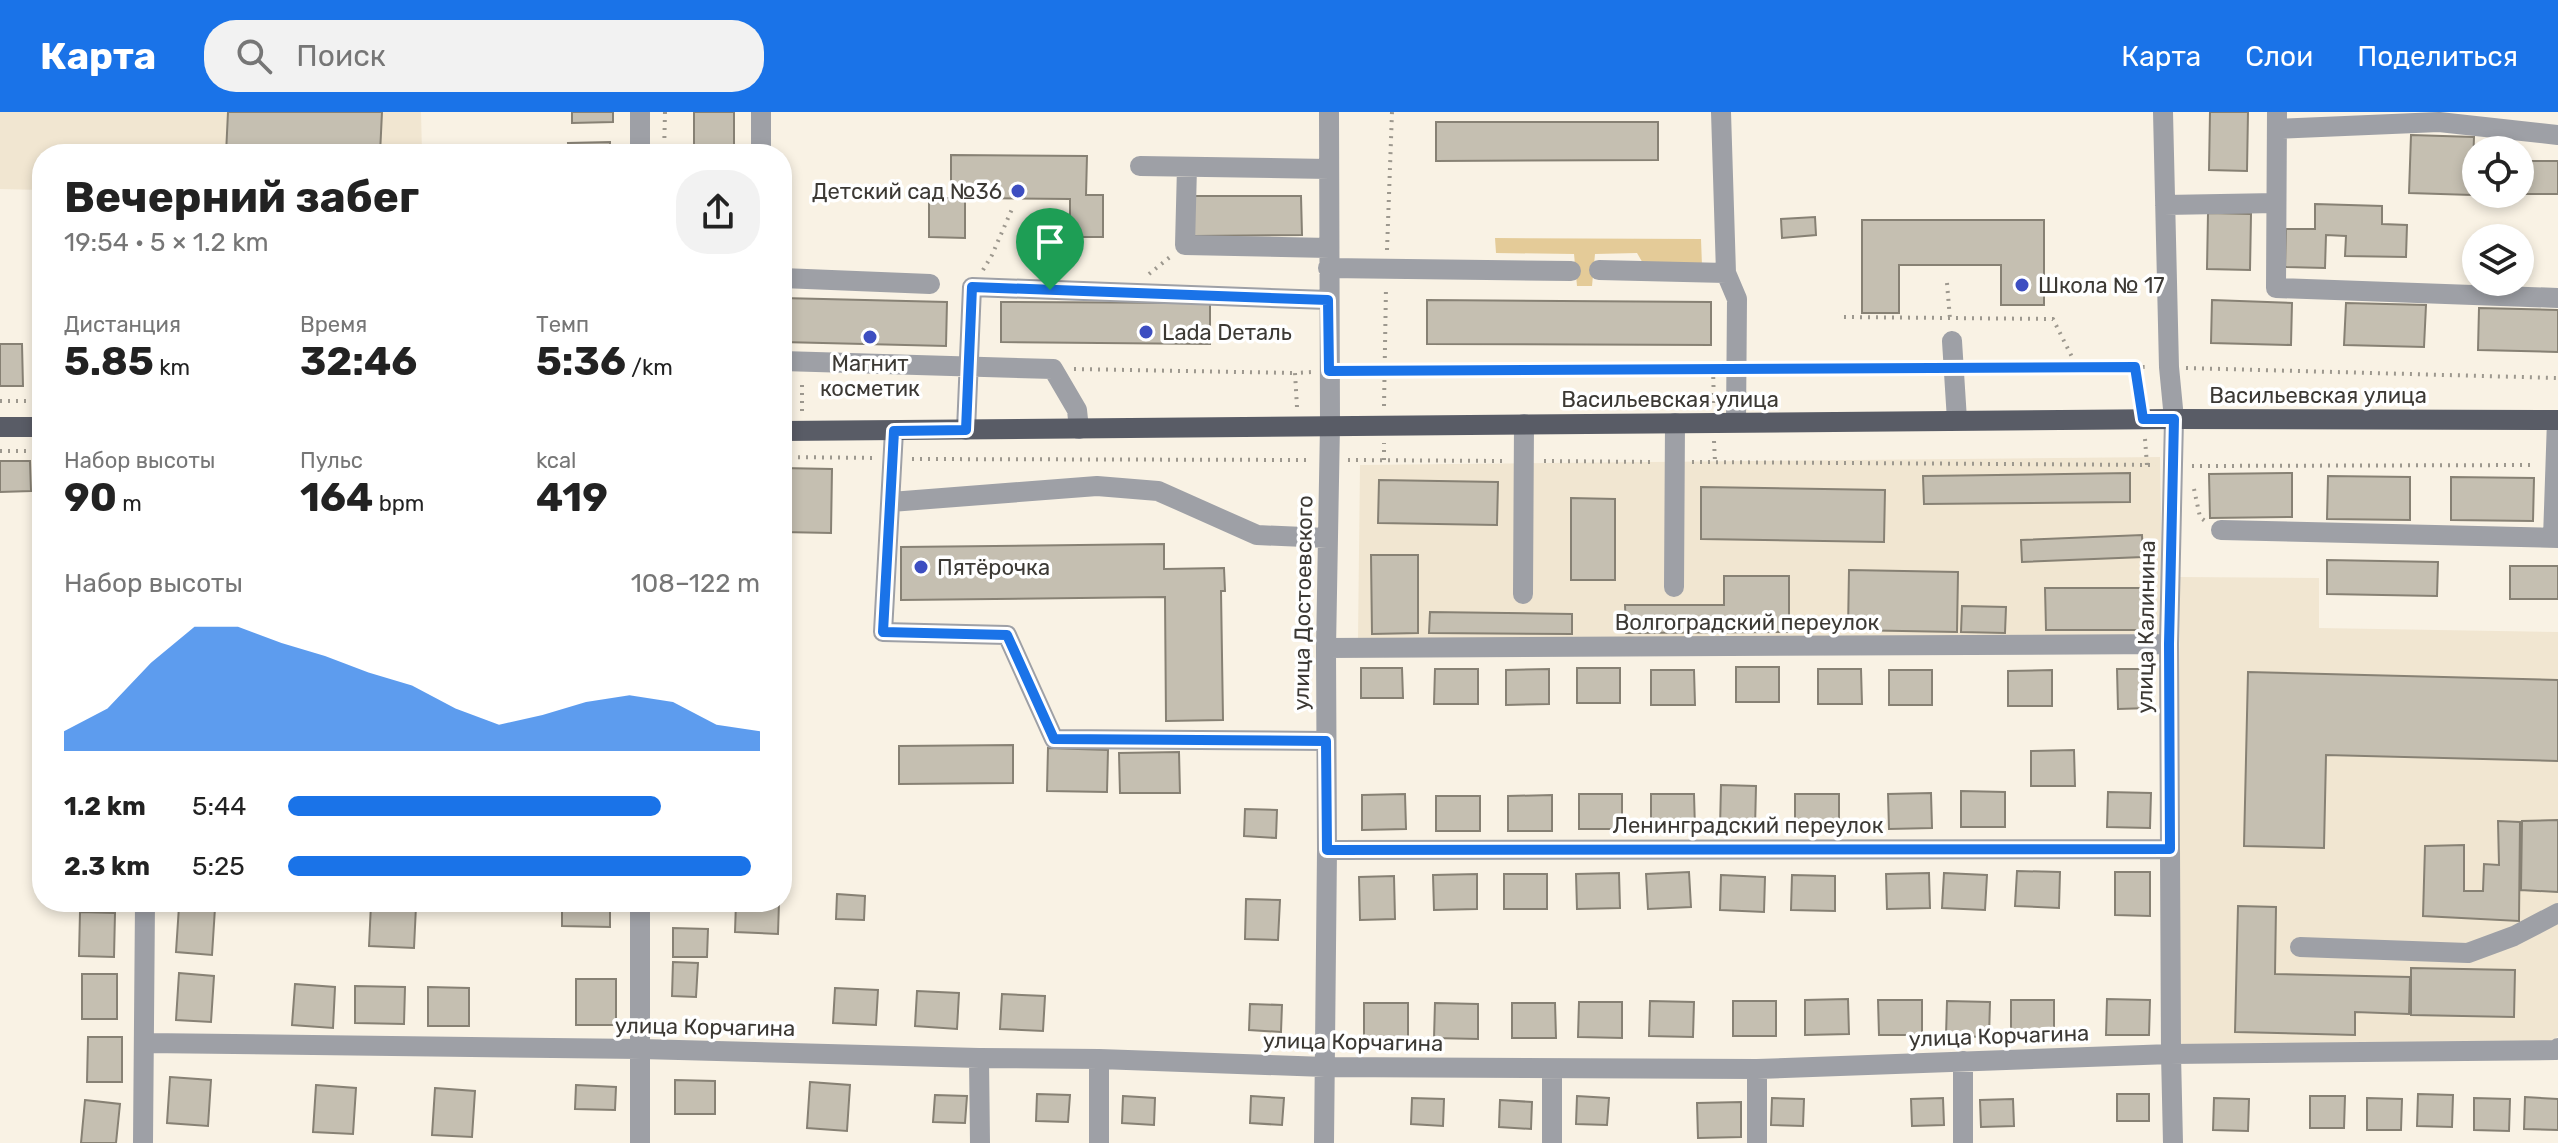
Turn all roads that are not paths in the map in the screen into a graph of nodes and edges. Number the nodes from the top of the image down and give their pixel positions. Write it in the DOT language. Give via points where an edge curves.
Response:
graph roads {
  1 [pos="640,112"];
  2 [pos="761,112"];
  3 [pos="1329,112"];
  4 [pos="1721,112"];
  5 [pos="2163,112"];
  6 [pos="2277,121"];
  7 [pos="2558,135"];
  8 [pos="640,144"];
  9 [pos="761,144"];
  10 [pos="1140,166"];
  11 [pos="1187,167"];
  12 [pos="1329,169"];
  13 [pos="2276,203"];
  14 [pos="2165,205"];
  15 [pos="1328,258"];
  16 [pos="1599,270"];
  17 [pos="1571,271"];
  18 [pos="1726,273"];
  19 [pos="792,278"];
  20 [pos="930,284"];
  21 [pos="2558,298"];
  22 [pos="1328,300"];
  23 [pos="1952,341"];
  24 [pos="792,361"];
  25 [pos="969,365"];
  26 [pos="2174,419"];
  27 [pos="1957,420"];
  28 [pos="2557,420"];
  29 [pos="1736,422"];
  30 [pos="1675,423"];
  31 [pos="1524,424"];
  32 [pos="1330,425"];
  33 [pos="0,427"];
  34 [pos="32,427"];
  35 [pos="1079,429"];
  36 [pos="966,430"];
  37 [pos="792,431"];
  38 [pos="894,431"];
  39 [pos="891,502"];
  40 [pos="2221,530"];
  41 [pos="1327,538"];
  42 [pos="2555,538"];
  43 [pos="1674,587"];
  44 [pos="1523,594"];
  45 [pos="2169,644"];
  46 [pos="1326,648"];
  47 [pos="1326,741"];
  48 [pos="2170,849"];
  49 [pos="1327,850"];
  50 [pos="145,912"];
  51 [pos="640,912"];
  52 [pos="2558,913"];
  53 [pos="2300,947"];
  54 [pos="145,1043"];
  55 [pos="2558,1048"];
  56 [pos="641,1049"];
  57 [pos="2171,1054"];
  58 [pos="979,1058"];
  59 [pos="1099,1059"];
  60 [pos="1963,1061"];
  61 [pos="1325,1067"];
  62 [pos="1552,1069"];
  63 [pos="1757,1069"];
  64 [pos="143,1143"];
  65 [pos="640,1143"];
  66 [pos="980,1143"];
  67 [pos="1099,1143"];
  68 [pos="1324,1143"];
  69 [pos="1552,1143"];
  70 [pos="1757,1143"];
  71 [pos="1963,1143"];
  72 [pos="2173,1143"];
  1 -- 8 [label="street"];
  2 -- 9 [label="street"];
  3 -- 12 [label="street, улица Достоевского"];
  4 -- 18 [label="street"];
  5 -- 14 [label="street, улица Калинина"];
  6 -- 7 [label="street" via="2439,122"];
  6 -- 13 [label="street"];
  10 -- 11 [label="street"];
  11 -- 12 [label="street"];
  11 -- 15 [label="street" via="1185,245"];
  12 -- 15 [label="street, улица Достоевского"];
  13 -- 14 [label="street"];
  13 -- 21 [label="street" via="2276,288"];
  14 -- 26 [label="street, улица Калинина"];
  15 -- 17 [label="street"];
  15 -- 22 [label="street, улица Достоевского"];
  16 -- 18 [label="street"];
  18 -- 29 [label="street" via="1737,299"];
  19 -- 20 [label="street"];
  22 -- 25 [label="street" via="972,287"];
  22 -- 32 [label="street, улица Достоевского"];
  23 -- 27 [label="street"];
  24 -- 25 [label="street"];
  25 -- 35 [label="street" via="1053,369 1077,410"];
  25 -- 36 [label="street"];
  26 -- 27 [label="main road, Васильевская улица"];
  26 -- 28 [label="main road, Васильевская улица"];
  26 -- 45 [label="street, улица Калинина"];
  27 -- 29 [label="main road, Васильевская улица"];
  28 -- 42 [label="street"];
  29 -- 30 [label="main road, Васильевская улица"];
  30 -- 31 [label="main road, Васильевская улица"];
  30 -- 43 [label="street"];
  31 -- 32 [label="main road, Васильевская улица"];
  31 -- 44 [label="street"];
  32 -- 35 [label="main road, Васильевская улица"];
  32 -- 41 [label="street, улица Достоевского"];
  33 -- 34 [label="main road"];
  35 -- 36 [label="main road, Васильевская улица"];
  36 -- 38 [label="main road, Васильевская улица"];
  37 -- 38 [label="main road, Васильевская улица"];
  38 -- 39 [label="street"];
  39 -- 41 [label="street" via="1097,486 1158,491 1257,535"];
  39 -- 47 [label="street" via="883,632 1007,635 1054,739"];
  40 -- 42 [label="street"];
  41 -- 46 [label="street, улица Достоевского"];
  45 -- 46 [label="street, Волгоградский переулок"];
  45 -- 48 [label="street, улица Калинина"];
  46 -- 47 [label="street, улица Достоевского"];
  47 -- 49 [label="street, улица Достоевского"];
  48 -- 49 [label="street, Ленинградский переулок"];
  48 -- 57 [label="street, улица Калинина"];
  49 -- 61 [label="street, улица Достоевского"];
  50 -- 54 [label="street"];
  51 -- 56 [label="street"];
  52 -- 53 [label="street" via="2468,953"];
  54 -- 56 [label="street, улица Корчагина"];
  54 -- 64 [label="street"];
  55 -- 57 [label="street, улица Корчагина"];
  56 -- 58 [label="street, улица Корчагина"];
  56 -- 65 [label="street"];
  57 -- 60 [label="street, улица Корчагина"];
  57 -- 72 [label="street, улица Калинина"];
  58 -- 59 [label="street, улица Корчагина"];
  58 -- 66 [label="street"];
  59 -- 61 [label="street, улица Корчагина"];
  59 -- 67 [label="street"];
  60 -- 63 [label="street, улица Корчагина"];
  60 -- 71 [label="street"];
  61 -- 62 [label="street, улица Корчагина"];
  61 -- 68 [label="street, улица Достоевского"];
  62 -- 63 [label="street, улица Корчагина"];
  62 -- 69 [label="street"];
  63 -- 70 [label="street"];
}
